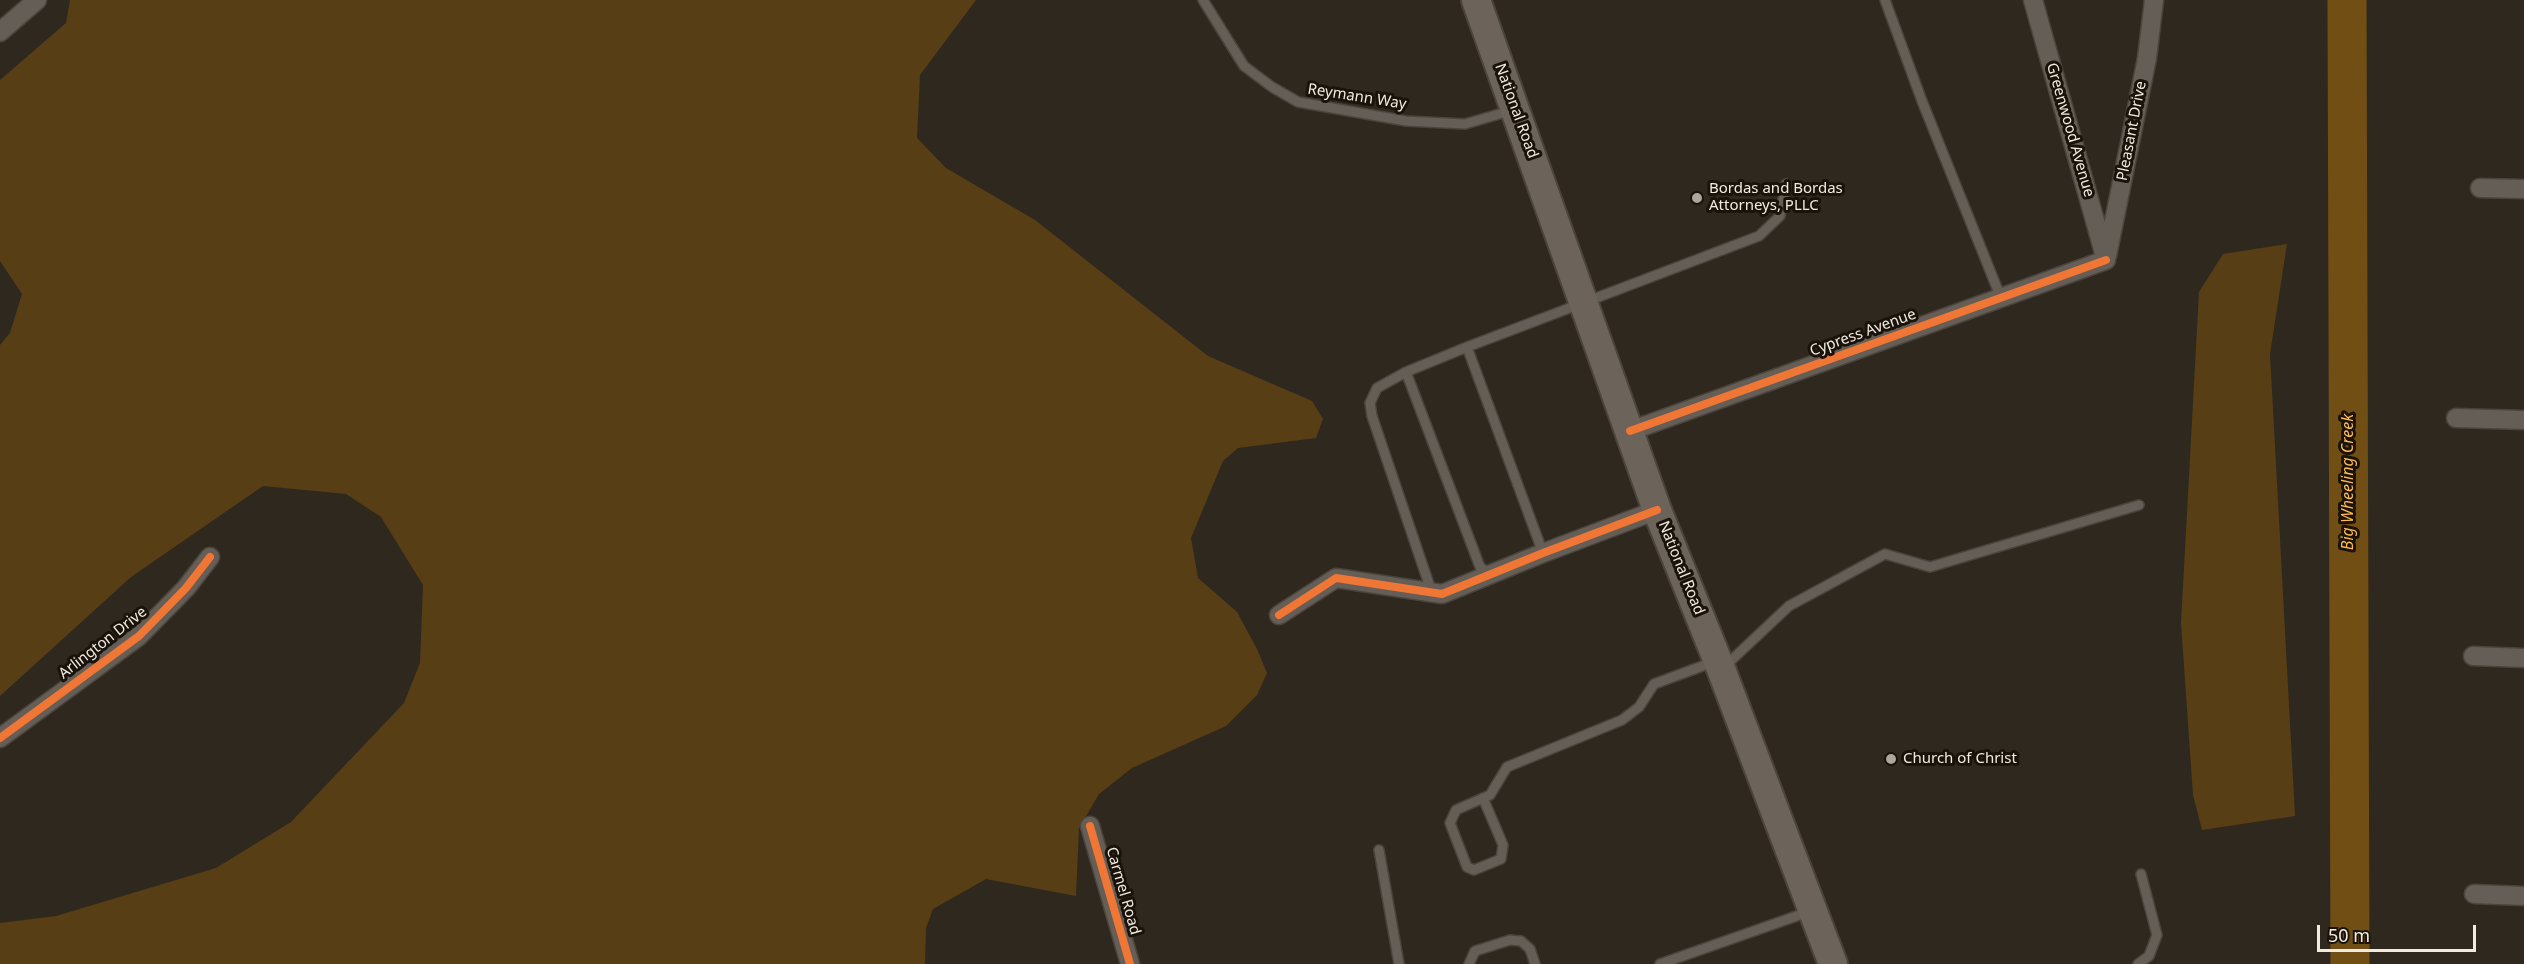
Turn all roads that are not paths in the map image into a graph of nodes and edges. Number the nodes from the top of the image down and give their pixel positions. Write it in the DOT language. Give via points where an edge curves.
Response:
graph roads {
  1 [pos="37,0"];
  2 [pos="1203,0"];
  3 [pos="1476,0"];
  4 [pos="1885,0"];
  5 [pos="2033,0"];
  6 [pos="2154,0"];
  7 [pos="0,32"];
  8 [pos="1515,110"];
  9 [pos="1786,184"];
  10 [pos="2480,188"];
  11 [pos="2524,189"];
  12 [pos="2106,260"];
  13 [pos="2001,298"];
  14 [pos="1584,302"];
  15 [pos="1467,347"];
  16 [pos="1406,372"];
  17 [pos="2456,418"];
  18 [pos="2524,420"];
  19 [pos="1630,431"];
  20 [pos="2139,505"];
  21 [pos="1657,510"];
  22 [pos="1543,553"];
  23 [pos="210,557"];
  24 [pos="1491,575"];
  25 [pos="1432,593"];
  26 [pos="1279,615"];
  27 [pos="2473,656"];
  28 [pos="2524,658"];
  29 [pos="1720,665"];
  30 [pos="0,738"];
  31 [pos="1483,798"];
  32 [pos="1090,826"];
  33 [pos="1379,850"];
  34 [pos="2141,874"];
  35 [pos="2474,894"];
  36 [pos="2524,897"];
  37 [pos="1813,910"];
  38 [pos="1130,964"];
  39 [pos="1399,964"];
  40 [pos="1469,964"];
  41 [pos="1535,964"];
  42 [pos="1660,964"];
  43 [pos="1833,964"];
  44 [pos="2138,964"];
  1 -- 7 [label="street"];
  2 -- 8 [label="lane, Reymann Way" via="1245,66 1298,102 1406,121 1465,124"];
  3 -- 8 [label="main road, National Road"];
  4 -- 13 [label="lane"];
  5 -- 12 [label="street, Greenwood Avenue"];
  6 -- 12 [label="street, Pleasant Drive" via="2147,58"];
  8 -- 14 [label="main road, National Road"];
  9 -- 14 [label="lane" via="1780,216 1759,236"];
  10 -- 11 [label="street"];
  12 -- 13 [label="street, Cypress Avenue"];
  13 -- 19 [label="street, Cypress Avenue"];
  14 -- 15 [label="lane"];
  14 -- 19 [label="main road, National Road"];
  15 -- 16 [label="lane"];
  15 -- 22 [label="lane"];
  16 -- 24 [label="lane" via="1480,567"];
  16 -- 25 [label="lane" via="1377,388 1370,403"];
  17 -- 18 [label="street"];
  19 -- 21 [label="main road, National Road"];
  20 -- 29 [label="lane" via="1930,567 1885,554 1789,606"];
  21 -- 22 [label="street"];
  21 -- 29 [label="main road, National Road"];
  22 -- 24 [label="street"];
  23 -- 30 [label="street, Arlington Drive" via="139,636"];
  24 -- 25 [label="street" via="1442,594"];
  25 -- 26 [label="street" via="1336,578"];
  27 -- 28 [label="street"];
  29 -- 31 [label="lane" via="1654,684 1639,707 1622,720 1507,767 1490,795"];
  29 -- 37 [label="main road, National Road"];
  31 -- 31 [label="lane" via="1456,810 1449,823 1467,867 1474,870 1501,859 1503,845"];
  32 -- 38 [label="street, Carmel Road"];
  33 -- 39 [label="lane"];
  34 -- 44 [label="lane" via="2157,935 2149,957"];
  35 -- 36 [label="street"];
  37 -- 42 [label="lane"];
  37 -- 43 [label="main road, National Road"];
  40 -- 41 [label="lane" via="1476,951 1510,940 1521,941 1530,949"];
}
